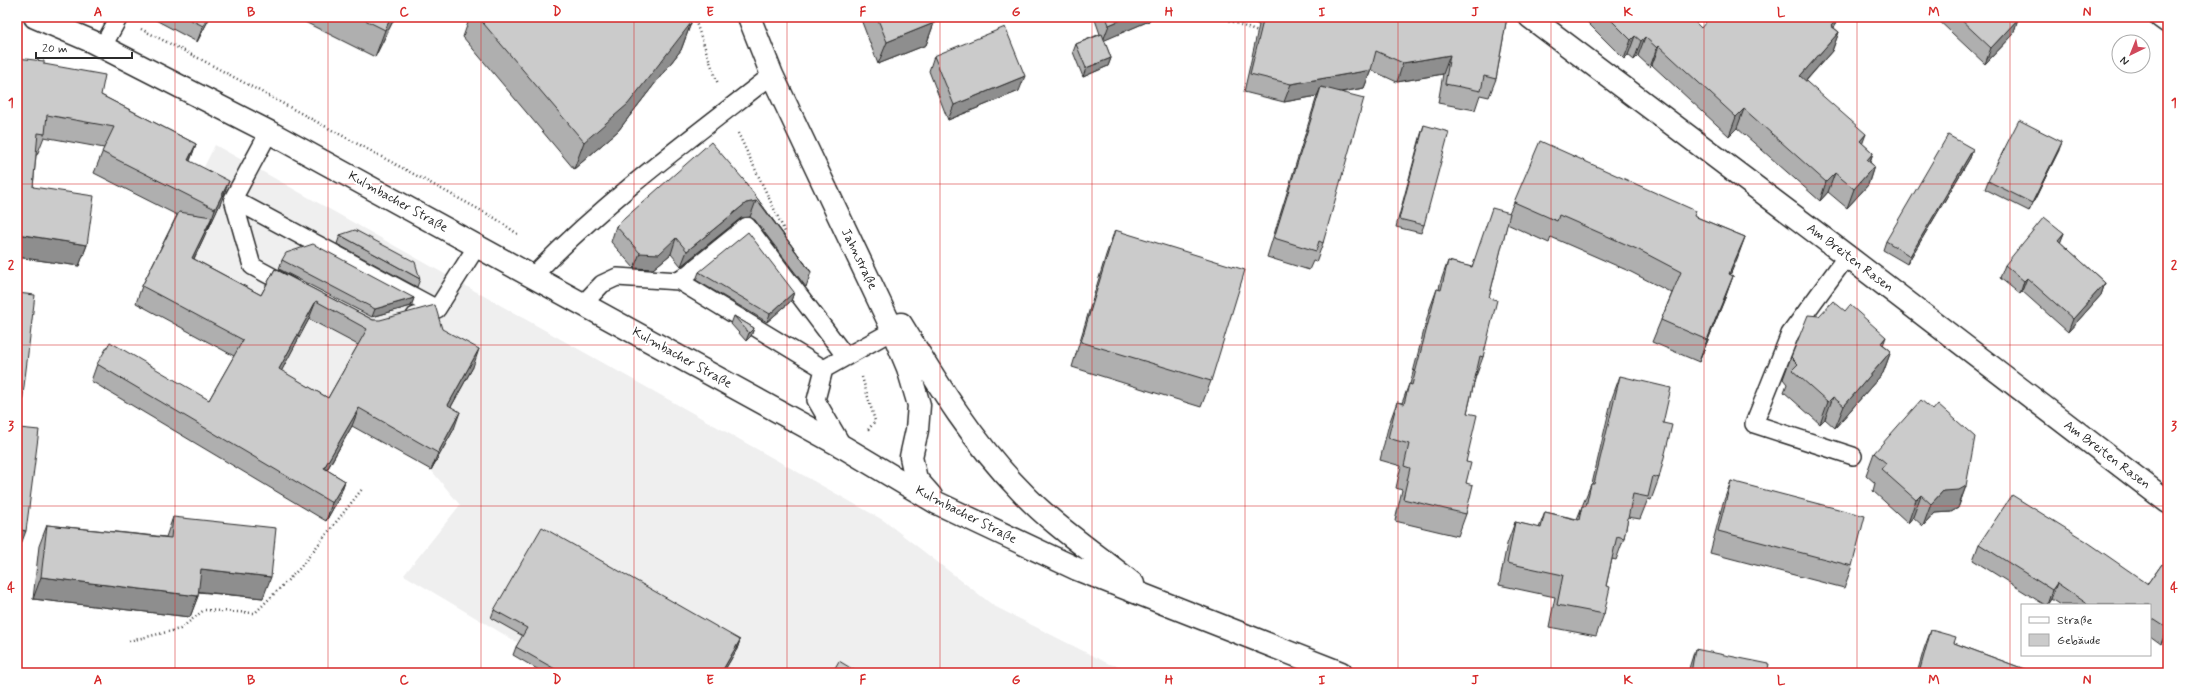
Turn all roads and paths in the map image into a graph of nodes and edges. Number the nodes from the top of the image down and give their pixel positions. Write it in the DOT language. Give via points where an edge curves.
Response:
graph roads {
  1 [pos="35,17"];
  2 [pos="119,17"];
  3 [pos="749,17"];
  4 [pos="1222,17"];
  5 [pos="1530,17"];
  6 [pos="2161,17"];
  7 [pos="2168,22"];
  8 [pos="1264,35"];
  9 [pos="103,46"];
  10 [pos="772,75"];
  11 [pos="269,132"];
  12 [pos="233,199"];
  13 [pos="835,210"];
  14 [pos="477,246"];
  15 [pos="1847,256"];
  16 [pos="533,276"];
  17 [pos="678,281"];
  18 [pos="308,296"];
  19 [pos="583,304"];
  20 [pos="437,309"];
  21 [pos="400,320"];
  22 [pos="892,331"];
  23 [pos="846,357"];
  24 [pos="824,369"];
  25 [pos="845,448"];
  26 [pos="1853,456"];
  27 [pos="364,488"];
  28 [pos="2168,502"];
  29 [pos="937,503"];
  30 [pos="1150,598"];
  31 [pos="129,640"];
  32 [pos="1341,673"];
  1 -- 9 [label="main road, Kulmbacher Straße"];
  2 -- 9 [label="lane"];
  3 -- 10 [label="main road, Jahnstraße"];
  4 -- 8 [label="path"];
  5 -- 15 [label="main road, Am Breiten Rasen"];
  6 -- 7 [label="main road"];
  9 -- 11 [label="main road, Kulmbacher Straße"];
  10 -- 13 [label="main road, Jahnstraße"];
  10 -- 16 [label="lane" via="621,194"];
  11 -- 12 [label="lane"];
  11 -- 14 [label="main road, Kulmbacher Straße"];
  12 -- 18 [label="lane" via="252,266"];
  12 -- 20 [label="lane"];
  13 -- 22 [label="main road, Jahnstraße"];
  13 -- 30 [label="main road" via="886,300 977,440 1002,471 1036,506"];
  14 -- 16 [label="main road, Kulmbacher Straße"];
  14 -- 20 [label="lane"];
  15 -- 26 [label="lane" via="1790,334 1754,424"];
  15 -- 28 [label="main road, Am Breiten Rasen"];
  16 -- 19 [label="main road, Kulmbacher Straße"];
  17 -- 19 [label="lane" via="617,277 602,284"];
  17 -- 23 [label="lane" via="747,226"];
  17 -- 24 [label="lane"];
  19 -- 25 [label="main road, Kulmbacher Straße"];
  20 -- 21 [label="lane"];
  22 -- 23 [label="lane"];
  22 -- 29 [label="main road, Jahnstraße" via="908,368 919,405 911,457 916,479"];
  23 -- 24 [label="lane"];
  24 -- 25 [label="lane" via="816,400"];
  25 -- 29 [label="main road, Kulmbacher Straße"];
  27 -- 31 [label="path" via="299,569 255,613 204,610 180,628"];
  29 -- 30 [label="main road, Kulmbacher Straße" via="1076,569"];
  30 -- 32 [label="main road, Kulmbacher Straße"];
}
